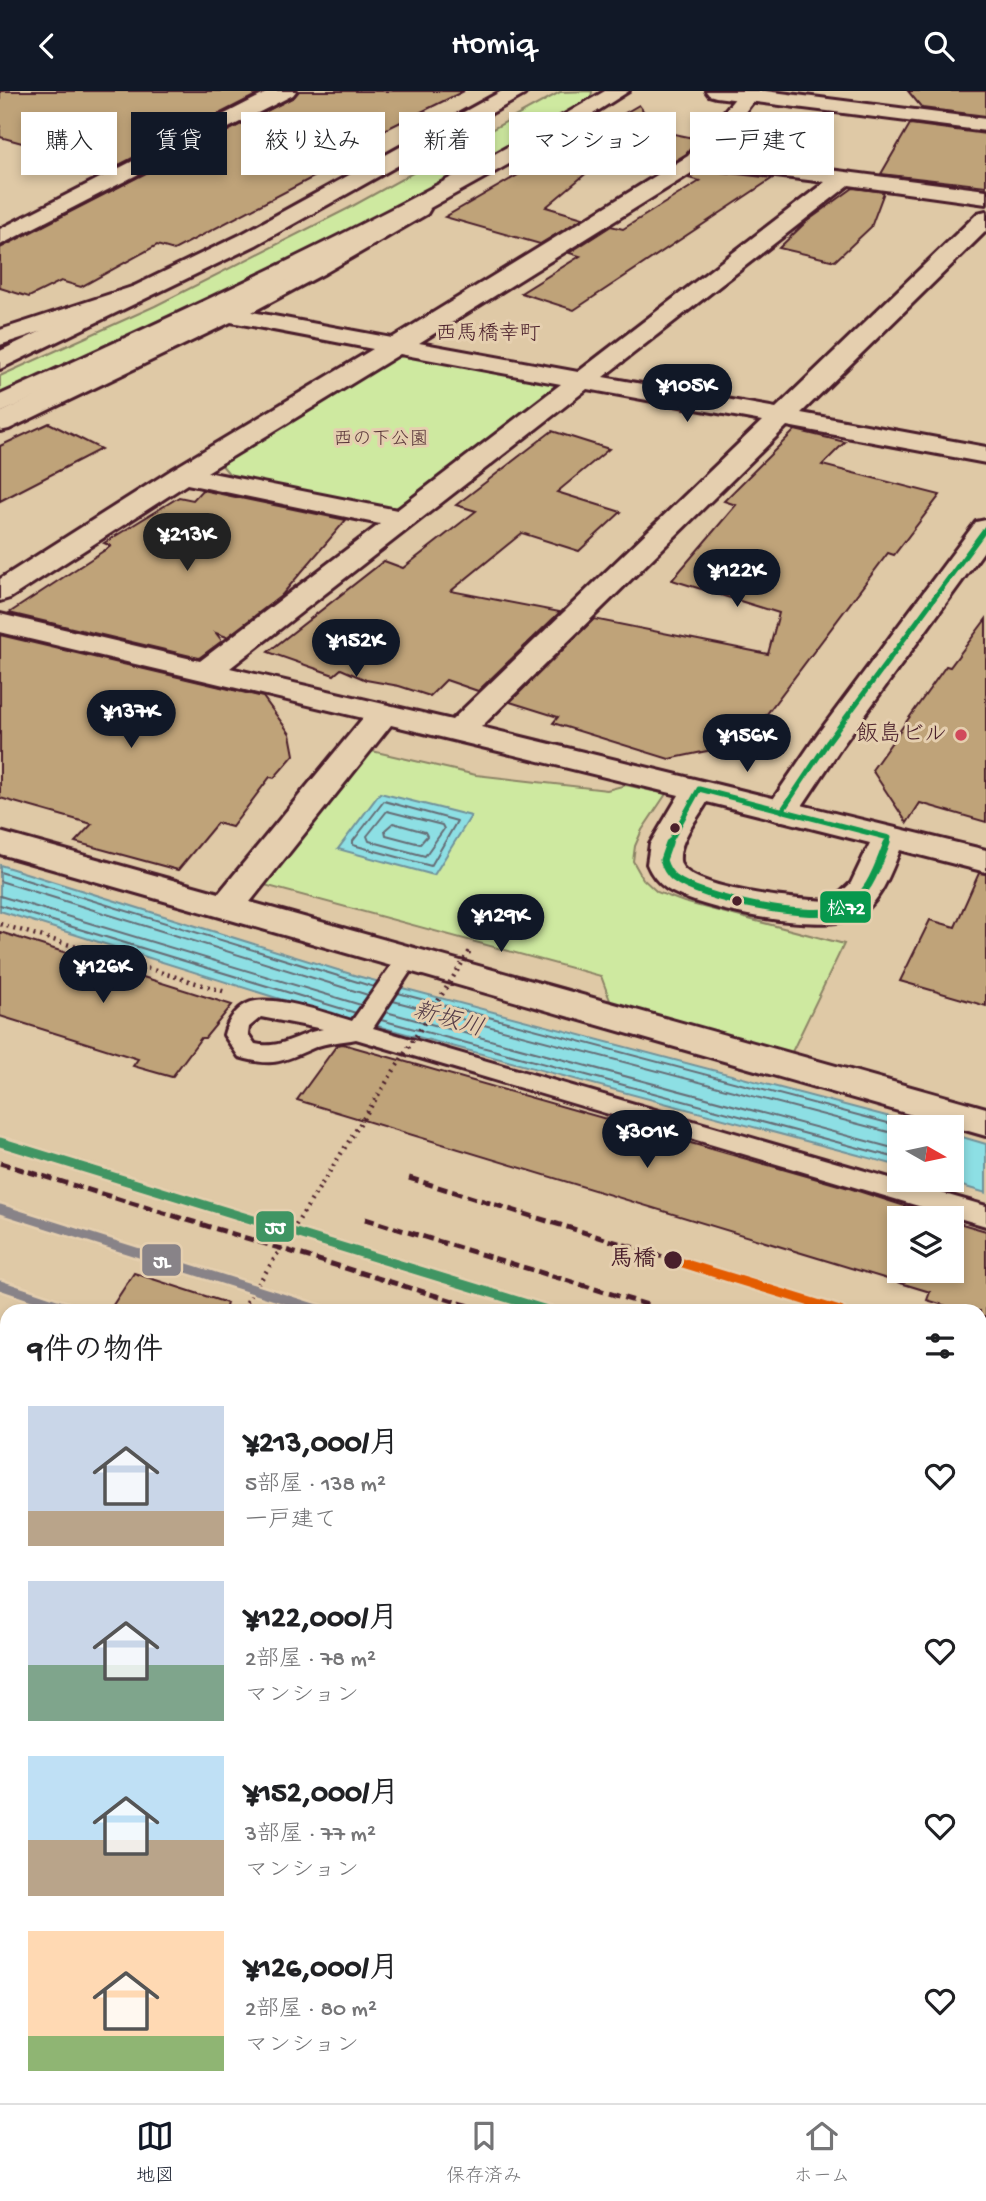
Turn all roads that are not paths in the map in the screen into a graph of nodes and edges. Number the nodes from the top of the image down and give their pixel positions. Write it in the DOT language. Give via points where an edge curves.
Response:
graph roads {
  1 [pos="286,91"];
  2 [pos="517,91"];
  3 [pos="619,91"];
  4 [pos="716,91"];
  5 [pos="748,95"];
  6 [pos="735,112"];
  7 [pos="986,125"];
  8 [pos="690,165"];
  9 [pos="815,175"];
  10 [pos="843,179"];
  11 [pos="445,193"];
  12 [pos="986,197"];
  13 [pos="986,218"];
  14 [pos="0,238"];
  15 [pos="160,284"];
  16 [pos="230,315"];
  17 [pos="0,338"];
  18 [pos="396,347"];
  19 [pos="0,361"];
  20 [pos="582,381"];
  21 [pos="0,405"];
  22 [pos="782,417"];
  23 [pos="0,423"];
  24 [pos="986,455"];
  25 [pos="183,475"];
  26 [pos="403,520"];
  27 [pos="986,528"];
  28 [pos="0,592"];
  29 [pos="0,623"];
  30 [pos="208,670"];
  31 [pos="384,713"];
  32 [pos="459,731"];
  33 [pos="699,789"];
  34 [pos="782,811"];
  35 [pos="889,838"];
  36 [pos="0,843"];
  37 [pos="986,861"];
  38 [pos="226,908"];
  39 [pos="408,958"];
  40 [pos="358,1031"];
  41 [pos="986,1122"];
  42 [pos="986,1216"];
  1 -- 14 [label="street"];
  2 -- 15 [label="street"];
  3 -- 11 [label="street"];
  4 -- 5 [label="street"];
  5 -- 6 [label="street"];
  5 -- 7 [label="street"];
  8 -- 18 [label="street"];
  9 -- 10 [label="street"];
  10 -- 12 [label="street"];
  10 -- 20 [label="street"];
  11 -- 16 [label="street" via="353,250"];
  11 -- 21 [label="street"];
  13 -- 22 [label="street"];
  15 -- 17 [label="street"];
  15 -- 19 [label="street"];
  16 -- 18 [label="street"];
  16 -- 23 [label="street"];
  18 -- 20 [label="street"];
  18 -- 25 [label="street"];
  20 -- 22 [label="street"];
  20 -- 26 [label="street"];
  22 -- 24 [label="street"];
  22 -- 32 [label="street"];
  25 -- 26 [label="street"];
  25 -- 28 [label="street"];
  26 -- 30 [label="street"];
  27 -- 34 [label="street"];
  29 -- 30 [label="street"];
  30 -- 31 [label="street"];
  31 -- 32 [label="street"];
  31 -- 38 [label="street"];
  32 -- 33 [label="street"];
  33 -- 34 [label="street"];
  33 -- 35 [label="street" via="664,851 663,863 671,876 688,886 796,913 842,911 857,899"];
  34 -- 35 [label="street"];
  35 -- 37 [label="street"];
  36 -- 38 [label="street"];
  38 -- 39 [label="street"];
  39 -- 40 [label="lane"];
  39 -- 41 [label="street"];
  40 -- 40 [label="lane" via="290,1011 256,1009 238,1024 236,1035 247,1051 265,1055 288,1052 308,1040"];
  40 -- 42 [label="lane"];
}
